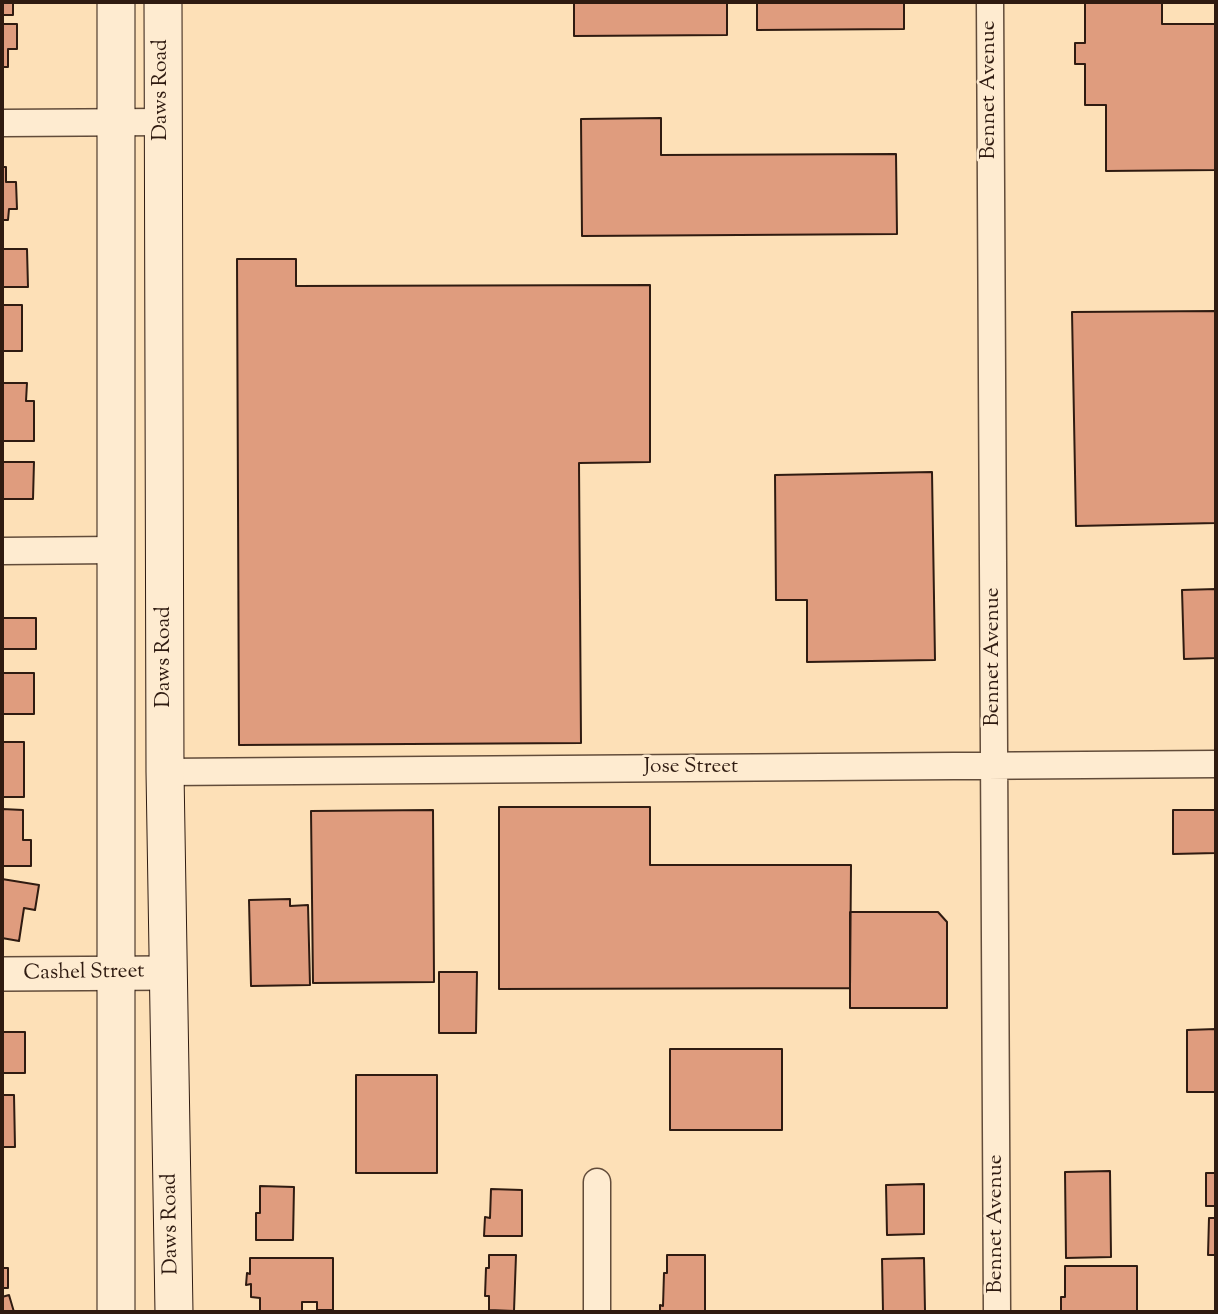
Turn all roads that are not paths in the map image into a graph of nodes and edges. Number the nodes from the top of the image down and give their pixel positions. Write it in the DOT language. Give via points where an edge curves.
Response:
graph roads {
  1 [pos="116,2"];
  2 [pos="163,2"];
  3 [pos="990,2"];
  4 [pos="116,122"];
  5 [pos="162,122"];
  6 [pos="2,123"];
  7 [pos="116,550"];
  8 [pos="2,551"];
  9 [pos="1216,764"];
  10 [pos="994,765"];
  11 [pos="165,772"];
  12 [pos="115,973"];
  13 [pos="167,973"];
  14 [pos="2,974"];
  15 [pos="597,1182"];
  16 [pos="116,1312"];
  17 [pos="174,1312"];
  18 [pos="597,1312"];
  19 [pos="997,1312"];
  1 -- 4 [label="main road"];
  2 -- 5 [label="main road, Daws Road"];
  3 -- 10 [label="street, Bennet Avenue"];
  4 -- 5 [label="street"];
  4 -- 6 [label="street"];
  4 -- 7 [label="main road"];
  5 -- 11 [label="main road, Daws Road"];
  7 -- 8 [label="street"];
  7 -- 12 [label="main road"];
  9 -- 10 [label="street, Jose Street"];
  10 -- 11 [label="street, Jose Street"];
  10 -- 19 [label="street, Bennet Avenue"];
  11 -- 13 [label="main road, Daws Road"];
  12 -- 13 [label="street, Cashel Street"];
  12 -- 14 [label="street, Cashel Street"];
  12 -- 16 [label="main road"];
  13 -- 17 [label="main road, Daws Road"];
  15 -- 18 [label="street"];
}
